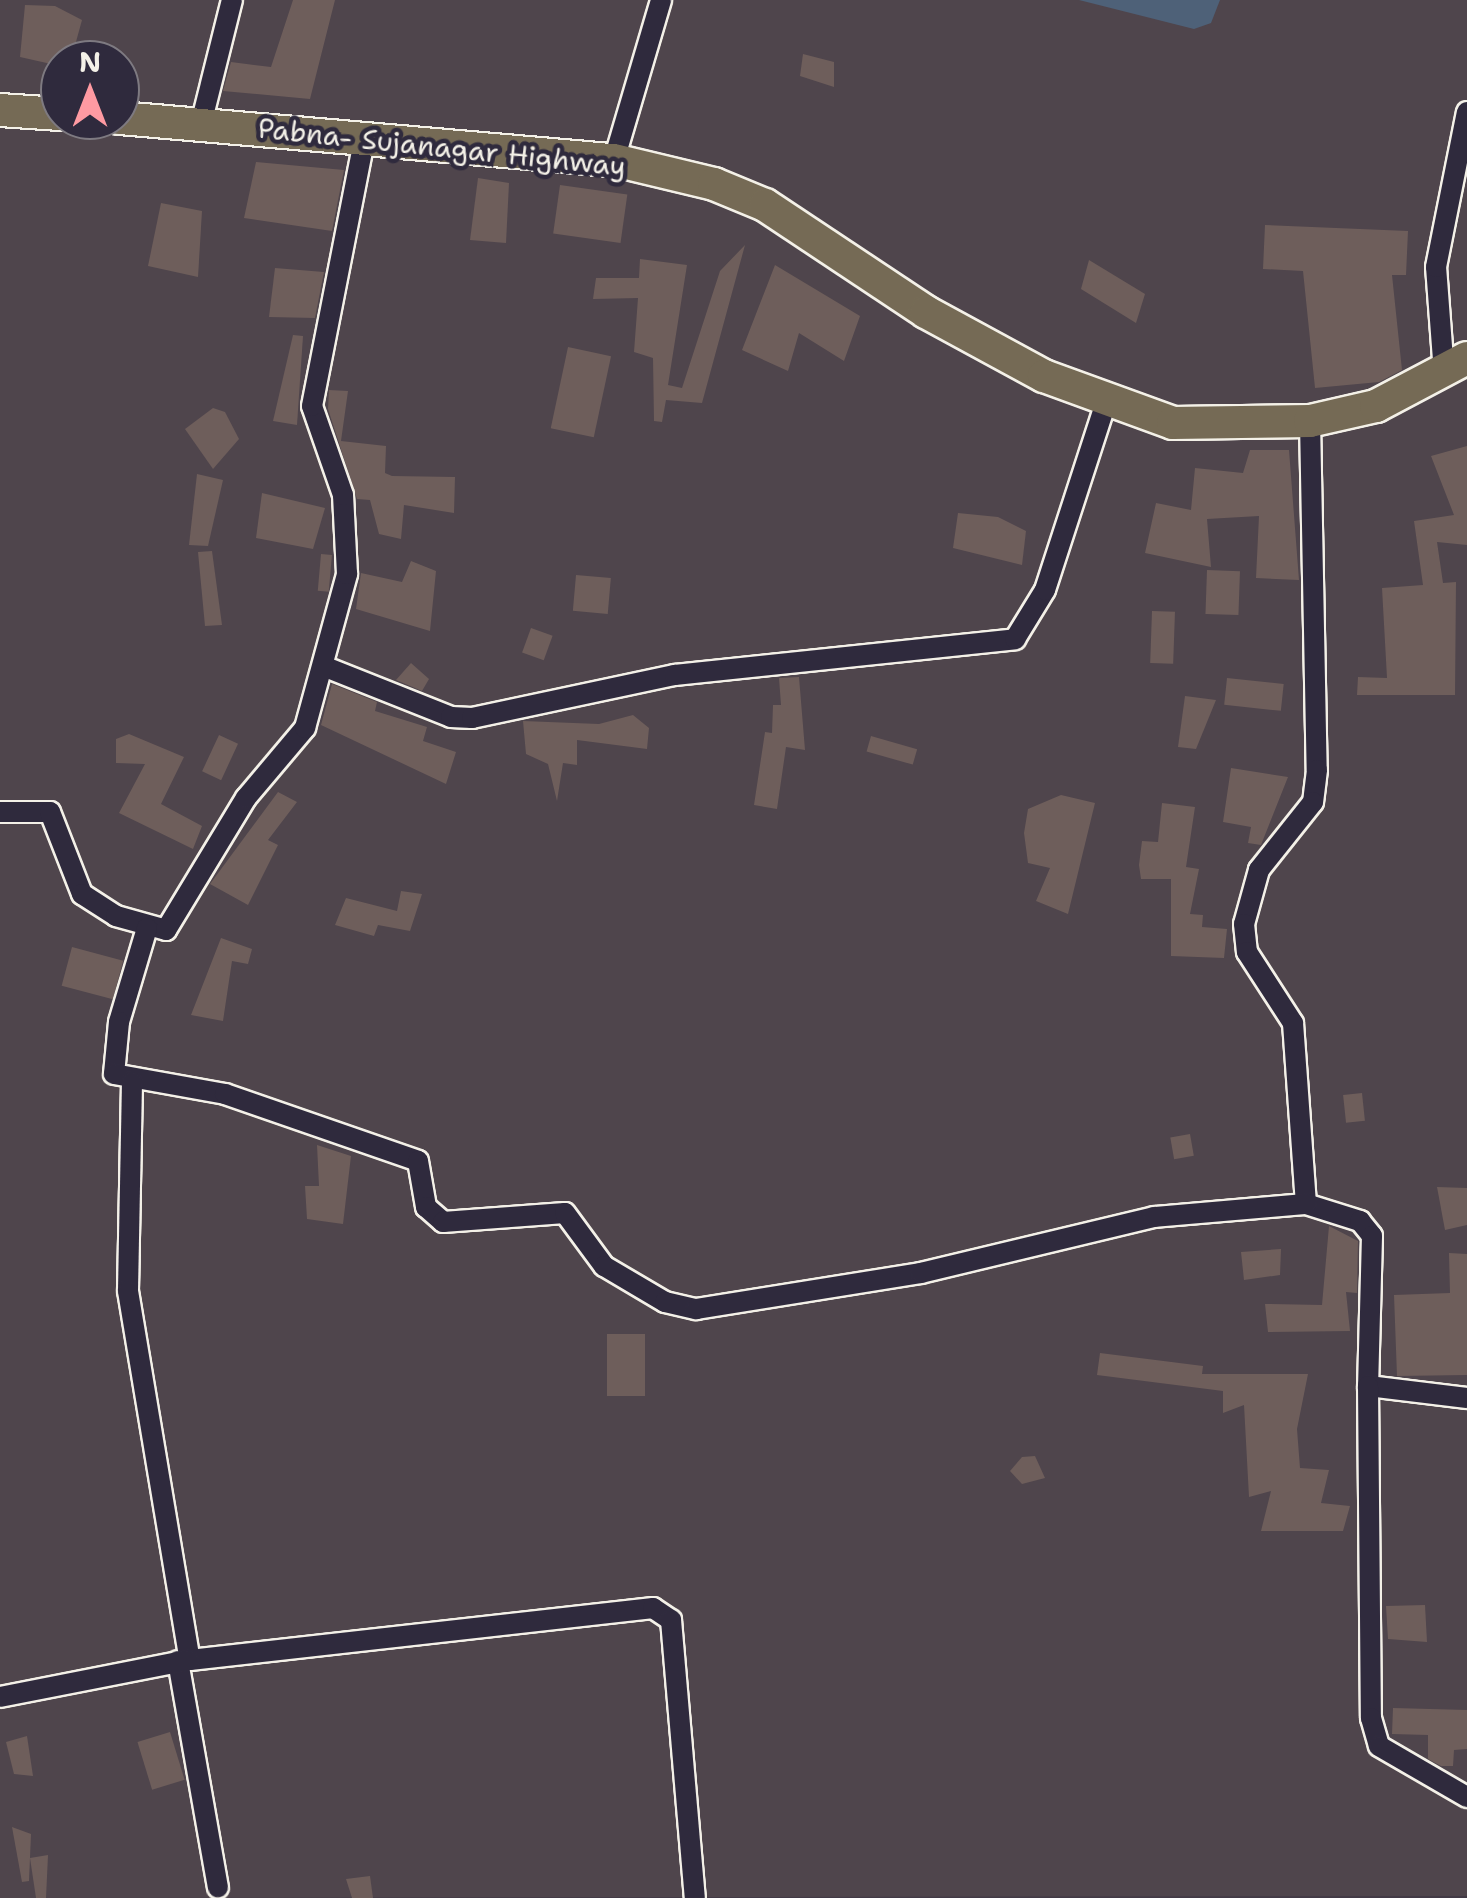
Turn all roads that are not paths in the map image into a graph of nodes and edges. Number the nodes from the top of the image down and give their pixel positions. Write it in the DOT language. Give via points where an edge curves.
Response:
graph roads {
  1 [pos="232,0"];
  2 [pos="662,0"];
  3 [pos="0,110"];
  4 [pos="1467,112"];
  5 [pos="40,113"];
  6 [pos="140,119"];
  7 [pos="202,124"];
  8 [pos="364,140"];
  9 [pos="614,160"];
  10 [pos="1455,366"];
  11 [pos="1106,402"];
  12 [pos="1310,421"];
  13 [pos="322,666"];
  14 [pos="0,812"];
  15 [pos="146,928"];
  16 [pos="132,1082"];
  17 [pos="1306,1204"];
  18 [pos="1368,1386"];
  19 [pos="1467,1398"];
  20 [pos="184,1661"];
  21 [pos="0,1697"];
  22 [pos="1467,1796"];
  23 [pos="218,1887"];
  24 [pos="695,1898"];
  1 -- 7 [label="street"];
  2 -- 9 [label="street"];
  3 -- 5 [label="main road"];
  4 -- 10 [label="street" via="1436,267"];
  6 -- 7 [label="main road, Pabna- Sujanagar Highway"];
  7 -- 8 [label="main road, Pabna- Sujanagar Highway"];
  8 -- 9 [label="main road, Pabna- Sujanagar Highway"];
  8 -- 13 [label="street" via="312,406 347,520 347,574"];
  9 -- 11 [label="main road, Pabna- Sujanagar Highway" via="765,204 926,312"];
  10 -- 12 [label="main road, Pabna- Sujanagar Highway" via="1376,406"];
  11 -- 12 [label="main road, Pabna- Sujanagar Highway" via="1174,423"];
  11 -- 13 [label="street" via="1045,590 1015,639 675,675 472,718 451,717"];
  12 -- 17 [label="street" via="1317,770 1312,802 1259,870 1244,924 1258,979 1293,1023"];
  13 -- 15 [label="street" via="305,728 246,798 166,930"];
  14 -- 15 [label="street" via="50,812 82,894"];
  15 -- 16 [label="street" via="110,1067"];
  16 -- 17 [label="street" via="225,1094 418,1161 426,1207 443,1222 565,1213 628,1284 696,1309 921,1273 1154,1218"];
  16 -- 20 [label="street" via="128,1290"];
  17 -- 18 [label="street" via="1360,1221 1372,1236"];
  18 -- 19 [label="street"];
  18 -- 22 [label="street" via="1371,1718 1379,1746"];
  20 -- 21 [label="street"];
  20 -- 23 [label="street"];
  20 -- 24 [label="street" via="652,1608 671,1620"];
}
